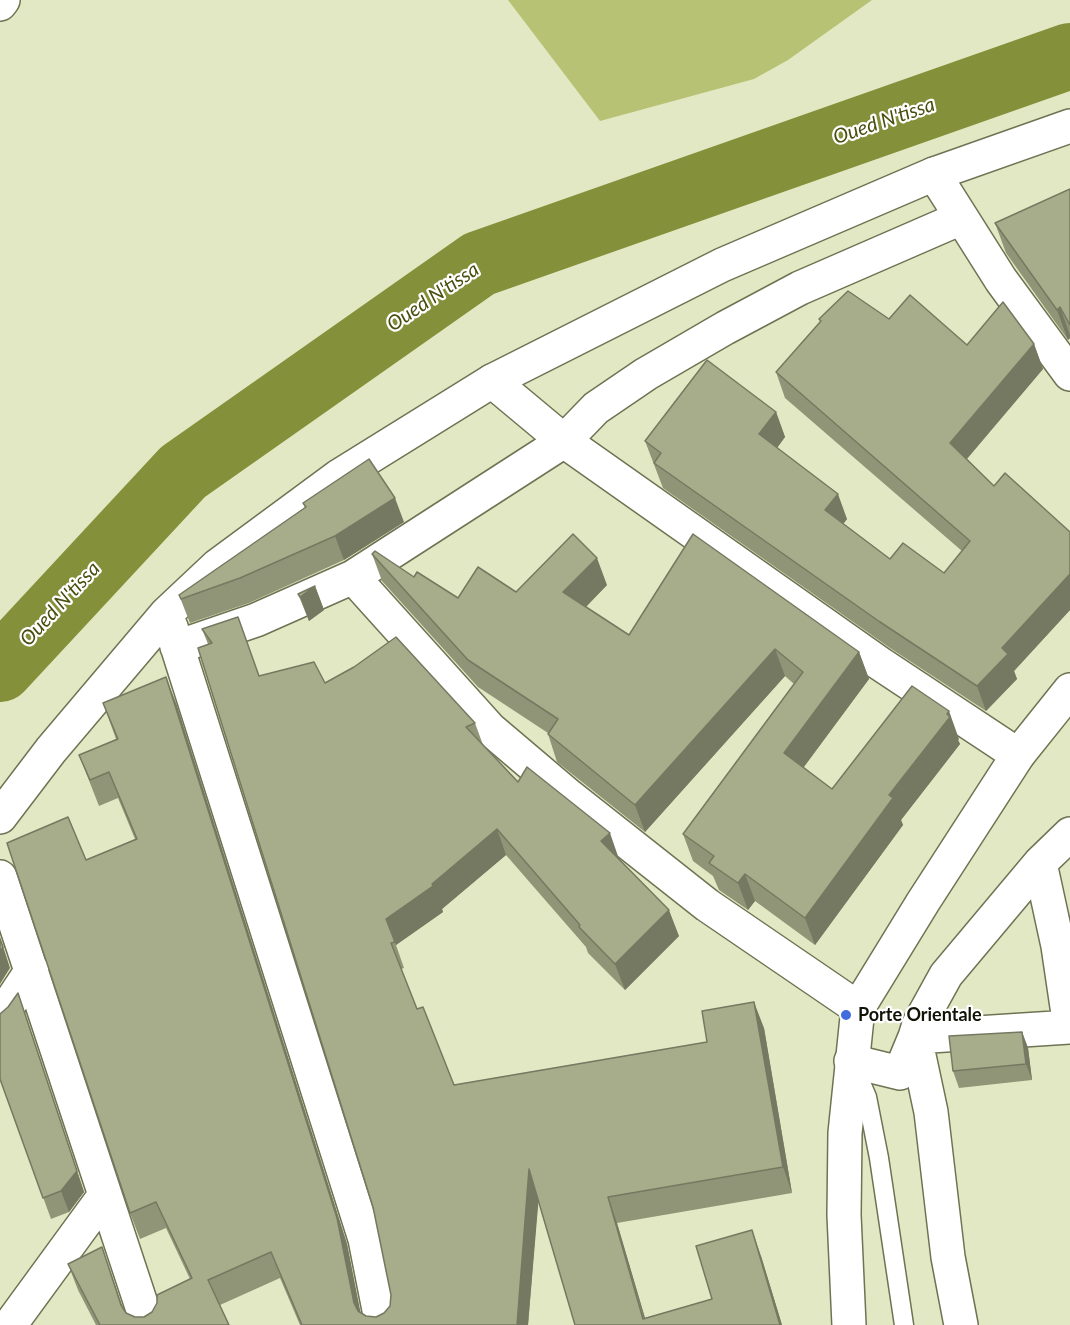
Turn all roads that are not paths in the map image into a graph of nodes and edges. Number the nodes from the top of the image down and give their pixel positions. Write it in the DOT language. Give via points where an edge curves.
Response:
graph roads {
  1 [pos="3,0"];
  2 [pos="0,4"];
  3 [pos="1070,126"];
  4 [pos="934,174"];
  5 [pos="961,218"];
  6 [pos="1070,374"];
  7 [pos="492,381"];
  8 [pos="564,441"];
  9 [pos="353,577"];
  10 [pos="167,613"];
  11 [pos="177,647"];
  12 [pos="1070,690"];
  13 [pos="1018,755"];
  14 [pos="0,817"];
  15 [pos="1070,834"];
  16 [pos="1040,863"];
  17 [pos="0,877"];
  18 [pos="32,970"];
  19 [pos="858,1008"];
  20 [pos="0,1018"];
  21 [pos="1070,1027"];
  22 [pos="915,1038"];
  23 [pos="851,1061"];
  24 [pos="105,1195"];
  25 [pos="10,1325"];
  26 [pos="148,1325"];
  27 [pos="382,1325"];
  28 [pos="849,1325"];
  29 [pos="904,1325"];
  30 [pos="961,1325"];
  1 -- 2 [label="main road"];
  3 -- 4 [label="main road"];
  4 -- 5 [label="main road"];
  4 -- 7 [label="main road" via="722,265"];
  5 -- 6 [label="main road"];
  5 -- 8 [label="main road" via="800,288 725,328 596,408"];
  7 -- 8 [label="main road"];
  7 -- 10 [label="main road" via="339,476 218,566"];
  8 -- 9 [label="main road"];
  8 -- 13 [label="main road" via="879,663"];
  9 -- 11 [label="main road" via="256,620"];
  9 -- 19 [label="main road" via="507,744 707,905"];
  10 -- 11 [label="main road"];
  10 -- 14 [label="main road"];
  11 -- 27 [label="main road" via="365,1239"];
  12 -- 13 [label="main road"];
  13 -- 19 [label="main road"];
  15 -- 16 [label="main road"];
  16 -- 21 [label="main road"];
  16 -- 22 [label="main road" via="946,975"];
  17 -- 18 [label="main road"];
  18 -- 20 [label="main road"];
  18 -- 24 [label="main road"];
  19 -- 23 [label="main road"];
  21 -- 22 [label="main road"];
  22 -- 23 [label="main road" via="900,1073"];
  22 -- 30 [label="main road" via="931,1112 948,1257"];
  23 -- 28 [label="main road" via="844,1215"];
  23 -- 29 [label="lane" via="867,1097 873,1126"];
  24 -- 25 [label="main road"];
  24 -- 26 [label="main road"];
}
